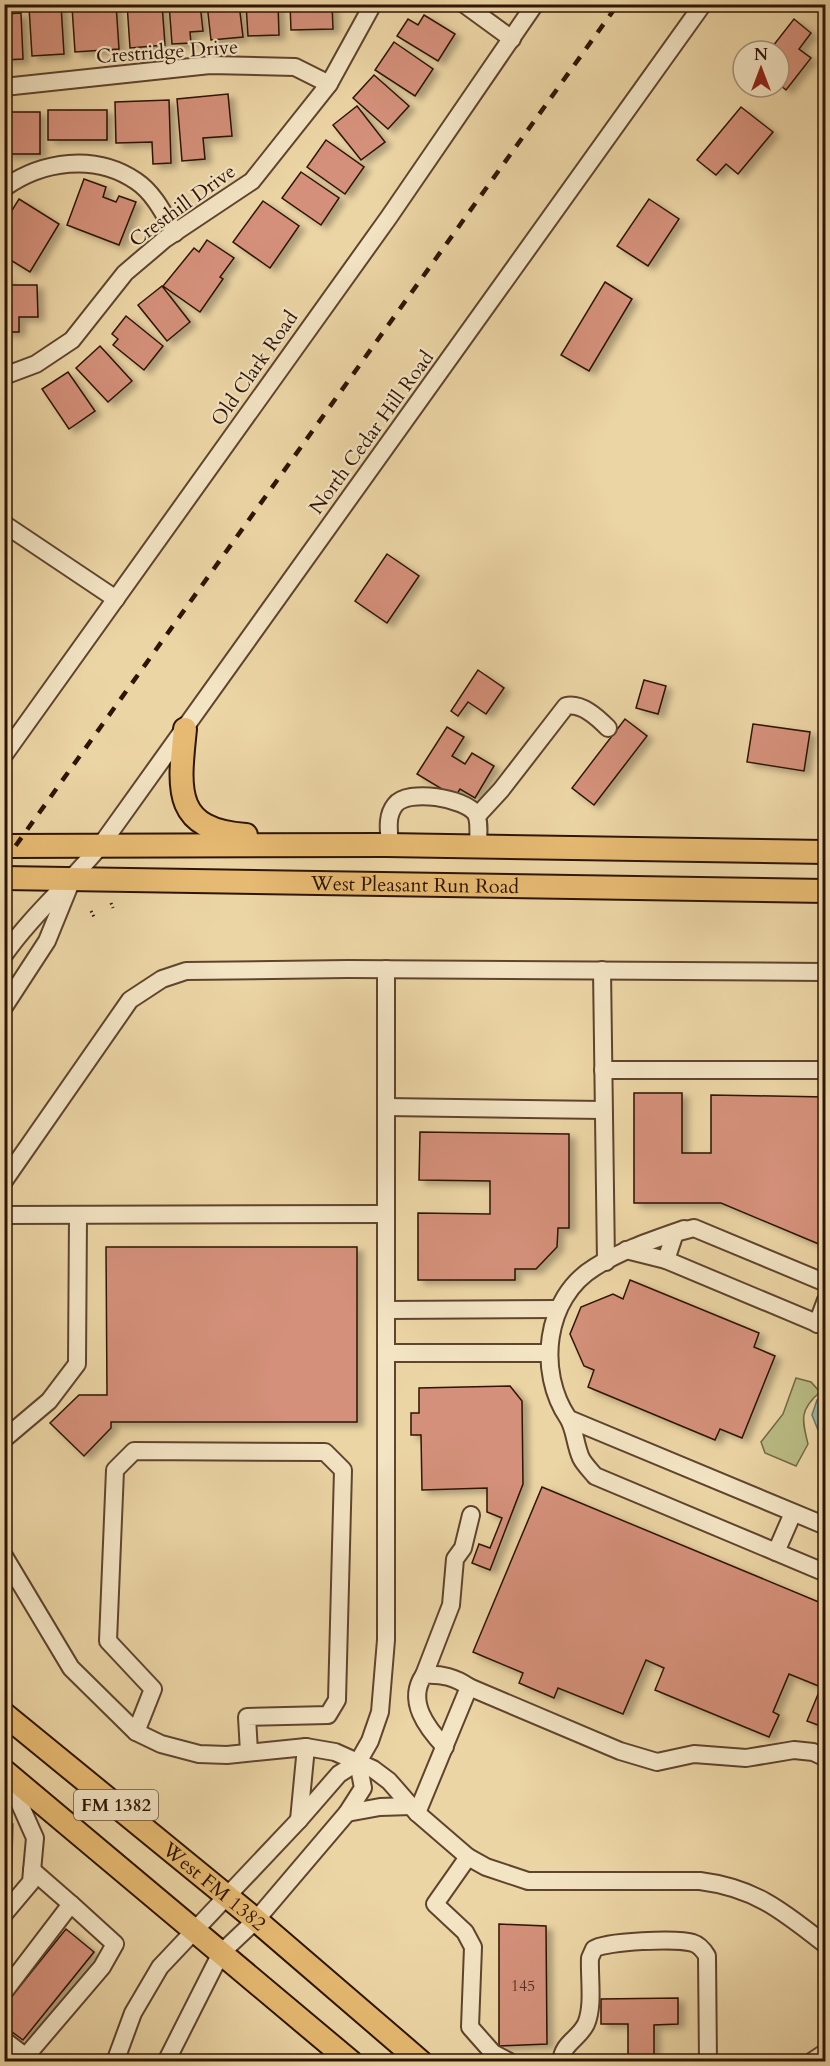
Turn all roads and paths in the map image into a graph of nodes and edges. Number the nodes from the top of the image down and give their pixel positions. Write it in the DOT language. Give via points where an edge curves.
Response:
graph roads {
  1 [pos="373,4"];
  2 [pos="464,4"];
  3 [pos="535,4"];
  4 [pos="703,4"];
  5 [pos="512,39"];
  6 [pos="329,84"];
  7 [pos="4,87"];
  8 [pos="4,188"];
  9 [pos="175,232"];
  10 [pos="4,376"];
  11 [pos="4,524"];
  12 [pos="116,599"];
  13 [pos="608,728"];
  14 [pos="185,729"];
  15 [pos="4,755"];
  16 [pos="477,816"];
  17 [pos="9,844"];
  18 [pos="101,845"];
  19 [pos="388,845"];
  20 [pos="478,846"];
  21 [pos="825,852"];
  22 [pos="4,878"];
  23 [pos="71,881"];
  24 [pos="825,891"];
  25 [pos="111,903"];
  26 [pos="10,906"];
  27 [pos="5,908"];
  28 [pos="113,908"];
  29 [pos="91,911"];
  30 [pos="95,919"];
  31 [pos="4,955"];
  32 [pos="386,969"];
  33 [pos="602,970"];
  34 [pos="825,972"];
  35 [pos="4,1007"];
  36 [pos="603,1070"];
  37 [pos="825,1071"];
  38 [pos="386,1107"];
  39 [pos="603,1110"];
  40 [pos="4,1181"];
  41 [pos="386,1214"];
  42 [pos="4,1215"];
  43 [pos="78,1216"];
  44 [pos="684,1229"];
  45 [pos="626,1250"];
  46 [pos="666,1260"];
  47 [pos="606,1262"];
  48 [pos="825,1283"];
  49 [pos="825,1299"];
  50 [pos="558,1309"];
  51 [pos="386,1310"];
  52 [pos="821,1326"];
  53 [pos="386,1353"];
  54 [pos="548,1353"];
  55 [pos="568,1419"];
  56 [pos="4,1439"];
  57 [pos="793,1513"];
  58 [pos="471,1515"];
  59 [pos="825,1526"];
  60 [pos="776,1552"];
  61 [pos="4,1556"];
  62 [pos="825,1573"];
  63 [pos="424,1675"];
  64 [pos="469,1687"];
  65 [pos="4,1714"];
  66 [pos="136,1732"];
  67 [pos="306,1747"];
  68 [pos="445,1747"];
  69 [pos="249,1752"];
  70 [pos="825,1758"];
  71 [pos="358,1762"];
  72 [pos="5,1771"];
  73 [pos="414,1809"];
  74 [pos="347,1813"];
  75 [pos="299,1821"];
  76 [pos="468,1857"];
  77 [pos="32,1870"];
  78 [pos="227,1896"];
  79 [pos="72,1904"];
  80 [pos="4,1914"];
  81 [pos="256,1920"];
  82 [pos="194,1930"];
  83 [pos="825,1945"];
  84 [pos="221,1953"];
  85 [pos="4,1992"];
  86 [pos="4,2040"];
  87 [pos="825,2052"];
  88 [pos="23,2059"];
  89 [pos="115,2061"];
  90 [pos="165,2061"];
  91 [pos="351,2061"];
  92 [pos="421,2061"];
  93 [pos="510,2061"];
  94 [pos="561,2061"];
  95 [pos="708,2061"];
  96 [pos="811,2061"];
  1 -- 6 [label="street, Cresthill Drive"];
  2 -- 5 [label="street"];
  3 -- 5 [label="street, Old Clark Road"];
  4 -- 14 [label="street, North Cedar Hill Road"];
  5 -- 12 [label="street, Old Clark Road"];
  6 -- 7 [label="street, Crestridge Drive" via="295,67 210,65"];
  6 -- 9 [label="street, Cresthill Drive" via="252,181"];
  8 -- 9 [label="street" via="25,174 51,165 73,163 116,170 136,181 155,199"];
  9 -- 10 [label="street, Cresthill Drive" via="125,273 72,340 36,364"];
  11 -- 12 [label="street"];
  12 -- 15 [label="street, Old Clark Road"];
  13 -- 16 [label="street" via="596,716 573,705 566,706"];
  14 -- 18 [label="street, North Cedar Hill Road"];
  14 -- 19 [label="main road" via="179,782 187,806 198,822 229,834"];
  16 -- 19 [label="street" via="469,806 454,801 413,795 403,798 394,806 388,825"];
  16 -- 20 [label="street"];
  17 -- 18 [label="main road, West Pleasant Run Road"];
  18 -- 19 [label="main road, West Pleasant Run Road"];
  18 -- 23 [label="street, North Cedar Hill Road"];
  19 -- 20 [label="main road, West Pleasant Run Road"];
  20 -- 21 [label="main road, West Pleasant Run Road"];
  22 -- 23 [label="main road, West Pleasant Run Road"];
  23 -- 24 [label="main road, West Pleasant Run Road"];
  23 -- 31 [label="street, North Cedar Hill Road" via="24,926"];
  23 -- 35 [label="street, North Cedar Hill Road" via="47,941"];
  25 -- 28 [label="path"];
  26 -- 27 [label="path"];
  29 -- 30 [label="path"];
  32 -- 33 [label="street"];
  32 -- 38 [label="street"];
  32 -- 40 [label="street" via="186,971 162,980 130,1000"];
  33 -- 34 [label="street"];
  33 -- 36 [label="street"];
  36 -- 37 [label="street"];
  36 -- 39 [label="street"];
  38 -- 39 [label="street"];
  38 -- 41 [label="street"];
  39 -- 47 [label="street"];
  41 -- 43 [label="street"];
  41 -- 51 [label="street"];
  42 -- 43 [label="street"];
  43 -- 56 [label="street" via="77,1364 49,1401"];
  44 -- 45 [label="street"];
  44 -- 46 [label="street" via="675,1233"];
  44 -- 48 [label="street" via="694,1228"];
  45 -- 46 [label="street"];
  45 -- 47 [label="street"];
  46 -- 52 [label="street"];
  47 -- 50 [label="street" via="585,1274"];
  49 -- 52 [label="street"];
  50 -- 51 [label="street"];
  50 -- 54 [label="street"];
  51 -- 53 [label="street"];
  53 -- 54 [label="street"];
  53 -- 71 [label="street" via="386,1640 380,1712"];
  54 -- 55 [label="street" via="557,1402"];
  55 -- 57 [label="street"];
  55 -- 60 [label="street" via="581,1459 595,1476"];
  57 -- 59 [label="street"];
  57 -- 60 [label="street"];
  58 -- 63 [label="street" via="463,1548 455,1558 451,1605"];
  60 -- 62 [label="street"];
  61 -- 66 [label="street" via="71,1668"];
  63 -- 64 [label="street" via="457,1678"];
  63 -- 68 [label="street" via="419,1682 419,1712"];
  64 -- 68 [label="street"];
  64 -- 70 [label="street" via="620,1751 657,1762 694,1754 746,1758 795,1750"];
  65 -- 78 [label="main road, West FM 1382 / FM 1382"];
  66 -- 69 [label="street" via="161,1744 199,1754"];
  66 -- 69 [label="street" via="153,1689 108,1641 115,1470 134,1451 325,1452 343,1470 337,1700 328,1715 247,1717"];
  67 -- 69 [label="street"];
  67 -- 71 [label="street" via="335,1752"];
  67 -- 75 [label="street"];
  68 -- 73 [label="street"];
  71 -- 73 [label="street" via="389,1780"];
  71 -- 74 [label="street" via="363,1788"];
  71 -- 75 [label="street" via="339,1774"];
  72 -- 77 [label="street" via="35,1838"];
  72 -- 82 [label="main road, FM 1382"];
  73 -- 74 [label="street" via="380,1807"];
  73 -- 76 [label="street"];
  74 -- 81 [label="street"];
  75 -- 78 [label="street"];
  76 -- 83 [label="street" via="528,1881 722,1884 775,1905"];
  76 -- 93 [label="street" via="435,1904 465,1932 473,1947 470,2027 493,2052"];
  77 -- 79 [label="street"];
  77 -- 80 [label="street" via="31,1882"];
  78 -- 81 [label="main road, West FM 1382 / FM 1382"];
  78 -- 82 [label="street"];
  79 -- 85 [label="street"];
  79 -- 88 [label="street" via="115,1944 102,1967"];
  81 -- 84 [label="street"];
  81 -- 92 [label="main road, West FM 1382 / FM 1382"];
  82 -- 84 [label="main road, FM 1382"];
  82 -- 89 [label="street" via="160,1966 133,2013"];
  84 -- 90 [label="street"];
  84 -- 91 [label="main road, FM 1382"];
  86 -- 88 [label="street"];
  87 -- 96 [label="street"];
  94 -- 95 [label="street" via="565,2046 587,2022 590,1958 594,1950 608,1943 686,1942 699,1946 707,1956"];
}
